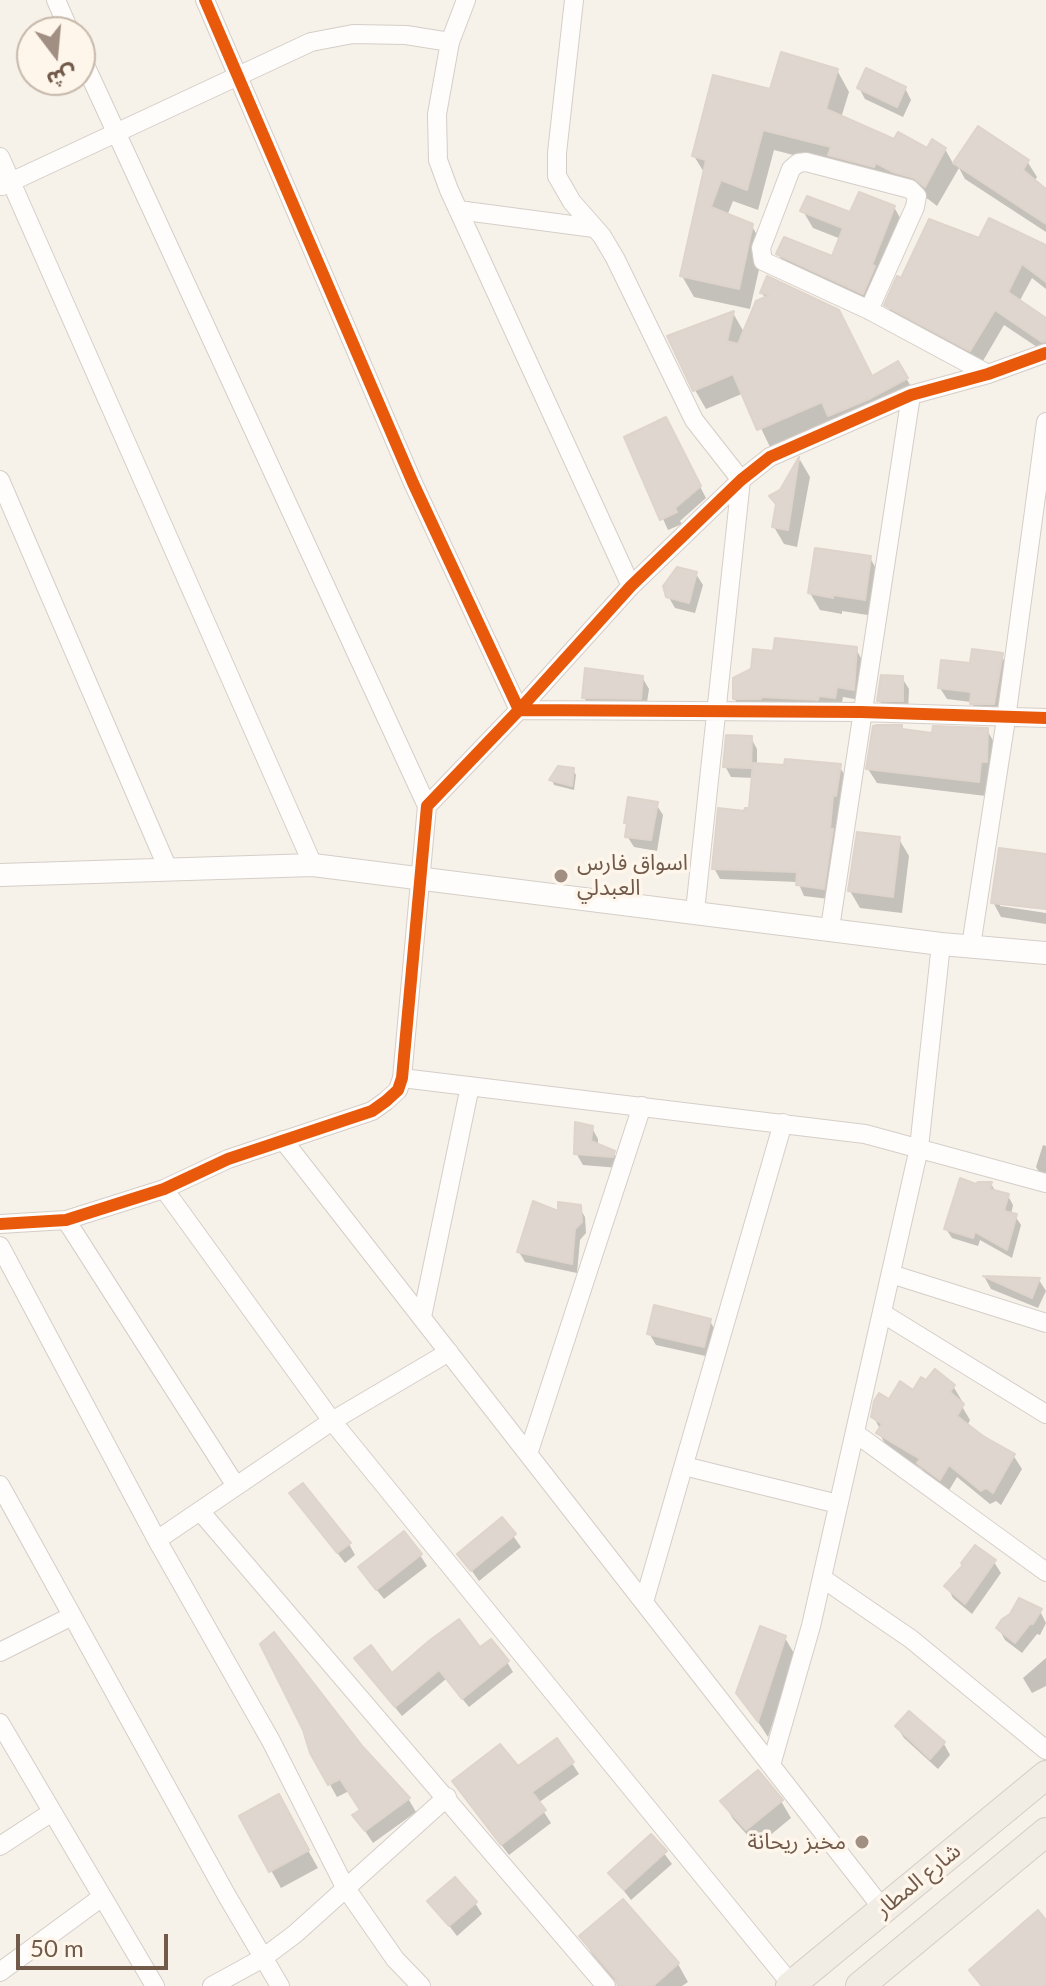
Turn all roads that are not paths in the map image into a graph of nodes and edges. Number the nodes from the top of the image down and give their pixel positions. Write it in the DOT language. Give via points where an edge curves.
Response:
graph roads {
  1 [pos="205,0"];
  2 [pos="466,0"];
  3 [pos="574,0"];
  4 [pos="450,42"];
  5 [pos="238,74"];
  6 [pos="96,90"];
  7 [pos="115,133"];
  8 [pos="0,157"];
  9 [pos="6,185"];
  10 [pos="458,210"];
  11 [pos="594,228"];
  12 [pos="869,310"];
  13 [pos="1046,353"];
  14 [pos="988,374"];
  15 [pos="911,395"];
  16 [pos="1046,422"];
  17 [pos="0,480"];
  18 [pos="741,480"];
  19 [pos="631,586"];
  20 [pos="519,710"];
  21 [pos="716,712"];
  22 [pos="861,712"];
  23 [pos="1046,718"];
  24 [pos="1006,719"];
  25 [pos="427,806"];
  26 [pos="313,865"];
  27 [pos="168,869"];
  28 [pos="0,875"];
  29 [pos="421,878"];
  30 [pos="695,911"];
  31 [pos="830,928"];
  32 [pos="941,944"];
  33 [pos="971,946"];
  34 [pos="1046,953"];
  35 [pos="402,1078"];
  36 [pos="470,1086"];
  37 [pos="642,1106"];
  38 [pos="783,1123"];
  39 [pos="283,1140"];
  40 [pos="919,1148"];
  41 [pos="1046,1183"];
  42 [pos="164,1189"];
  43 [pos="66,1220"];
  44 [pos="0,1224"];
  45 [pos="0,1246"];
  46 [pos="891,1274"];
  47 [pos="882,1313"];
  48 [pos="422,1317"];
  49 [pos="1046,1323"];
  50 [pos="449,1352"];
  51 [pos="1046,1414"];
  52 [pos="332,1421"];
  53 [pos="855,1433"];
  54 [pos="528,1454"];
  55 [pos="684,1466"];
  56 [pos="0,1485"];
  57 [pos="236,1486"];
  58 [pos="838,1504"];
  59 [pos="200,1511"];
  60 [pos="157,1540"];
  61 [pos="1046,1572"];
  62 [pos="822,1578"];
  63 [pos="644,1602"];
  64 [pos="72,1616"];
  65 [pos="0,1652"];
  66 [pos="0,1723"];
  67 [pos="1046,1750"];
  68 [pos="771,1765"];
  69 [pos="1046,1775"];
  70 [pos="447,1797"];
  71 [pos="52,1812"];
  72 [pos="1046,1832"];
  73 [pos="0,1846"];
  74 [pos="960,1846"];
  75 [pos="988,1880"];
  76 [pos="345,1887"];
  77 [pos="102,1897"];
  78 [pos="890,1904"];
  79 [pos="920,1936"];
  80 [pos="263,1958"];
  81 [pos="3,1971"];
  82 [pos="790,1985"];
  83 [pos="15,1986"];
  84 [pos="155,1986"];
  85 [pos="212,1986"];
  86 [pos="280,1986"];
  87 [pos="421,1986"];
  88 [pos="606,1986"];
  89 [pos="860,1986"];
  1 -- 5 [label="street"];
  2 -- 4 [label="street"];
  3 -- 11 [label="street" via="556,166 562,186"];
  4 -- 5 [label="street" via="353,34 311,42"];
  4 -- 10 [label="street" via="436,141 442,174"];
  5 -- 7 [label="street"];
  5 -- 20 [label="street" via="413,483"];
  6 -- 7 [label="street"];
  7 -- 9 [label="street"];
  7 -- 25 [label="street"];
  8 -- 9 [label="street"];
  9 -- 26 [label="street"];
  10 -- 11 [label="street"];
  10 -- 19 [label="street"];
  11 -- 18 [label="street" via="615,258 686,406"];
  12 -- 12 [label="street" via="761,258 791,169 798,163 910,189 917,196"];
  12 -- 14 [label="street"];
  13 -- 14 [label="street"];
  14 -- 15 [label="street"];
  15 -- 18 [label="street" via="770,457"];
  15 -- 22 [label="street"];
  16 -- 24 [label="street"];
  17 -- 27 [label="street"];
  18 -- 19 [label="street"];
  18 -- 21 [label="street"];
  19 -- 20 [label="street"];
  20 -- 21 [label="street"];
  20 -- 25 [label="street"];
  21 -- 22 [label="street"];
  21 -- 30 [label="street"];
  22 -- 24 [label="street"];
  22 -- 31 [label="street"];
  23 -- 24 [label="street"];
  24 -- 33 [label="street"];
  25 -- 29 [label="street"];
  26 -- 27 [label="street"];
  26 -- 29 [label="street"];
  27 -- 28 [label="street"];
  29 -- 30 [label="street"];
  29 -- 35 [label="street"];
  30 -- 31 [label="street"];
  31 -- 32 [label="street"];
  32 -- 33 [label="street"];
  32 -- 40 [label="street"];
  33 -- 34 [label="street"];
  35 -- 36 [label="street"];
  35 -- 39 [label="street" via="398,1090 372,1111"];
  36 -- 37 [label="street"];
  36 -- 48 [label="street"];
  37 -- 38 [label="street"];
  37 -- 54 [label="street"];
  38 -- 40 [label="street" via="865,1134"];
  38 -- 55 [label="street"];
  39 -- 42 [label="street"];
  39 -- 48 [label="street"];
  40 -- 41 [label="street"];
  40 -- 46 [label="street"];
  42 -- 43 [label="street"];
  42 -- 52 [label="street"];
  43 -- 44 [label="street"];
  43 -- 57 [label="street"];
  45 -- 60 [label="street"];
  46 -- 47 [label="street"];
  46 -- 49 [label="street"];
  47 -- 51 [label="street"];
  47 -- 53 [label="street"];
  48 -- 50 [label="street"];
  50 -- 52 [label="street"];
  50 -- 54 [label="street"];
  52 -- 57 [label="street"];
  52 -- 82 [label="street"];
  53 -- 58 [label="street"];
  53 -- 61 [label="street"];
  54 -- 63 [label="street"];
  55 -- 58 [label="street"];
  55 -- 63 [label="street"];
  56 -- 64 [label="street"];
  57 -- 59 [label="street"];
  58 -- 62 [label="street"];
  59 -- 60 [label="street"];
  59 -- 70 [label="street"];
  60 -- 76 [label="street" via="271,1741"];
  62 -- 67 [label="street" via="911,1639"];
  62 -- 68 [label="street"];
  63 -- 68 [label="street"];
  64 -- 65 [label="street"];
  64 -- 80 [label="street"];
  66 -- 71 [label="street"];
  68 -- 78 [label="street"];
  69 -- 74 [label="main road, شارع المطار"];
  70 -- 76 [label="street"];
  70 -- 88 [label="street"];
  71 -- 73 [label="street"];
  71 -- 77 [label="street"];
  72 -- 75 [label="main road, شارع المطار"];
  74 -- 75 [label="main road" via="961,1869"];
  74 -- 78 [label="main road, شارع المطار"];
  75 -- 79 [label="main road, شارع المطار"];
  76 -- 80 [label="street"];
  76 -- 87 [label="street" via="395,1959"];
  77 -- 81 [label="street"];
  77 -- 84 [label="street"];
  78 -- 79 [label="main road" via="907,1902 919,1912"];
  78 -- 82 [label="main road, شارع المطار"];
  79 -- 89 [label="main road, شارع المطار"];
  80 -- 85 [label="street"];
  80 -- 86 [label="street"];
  81 -- 83 [label="street"];
}
